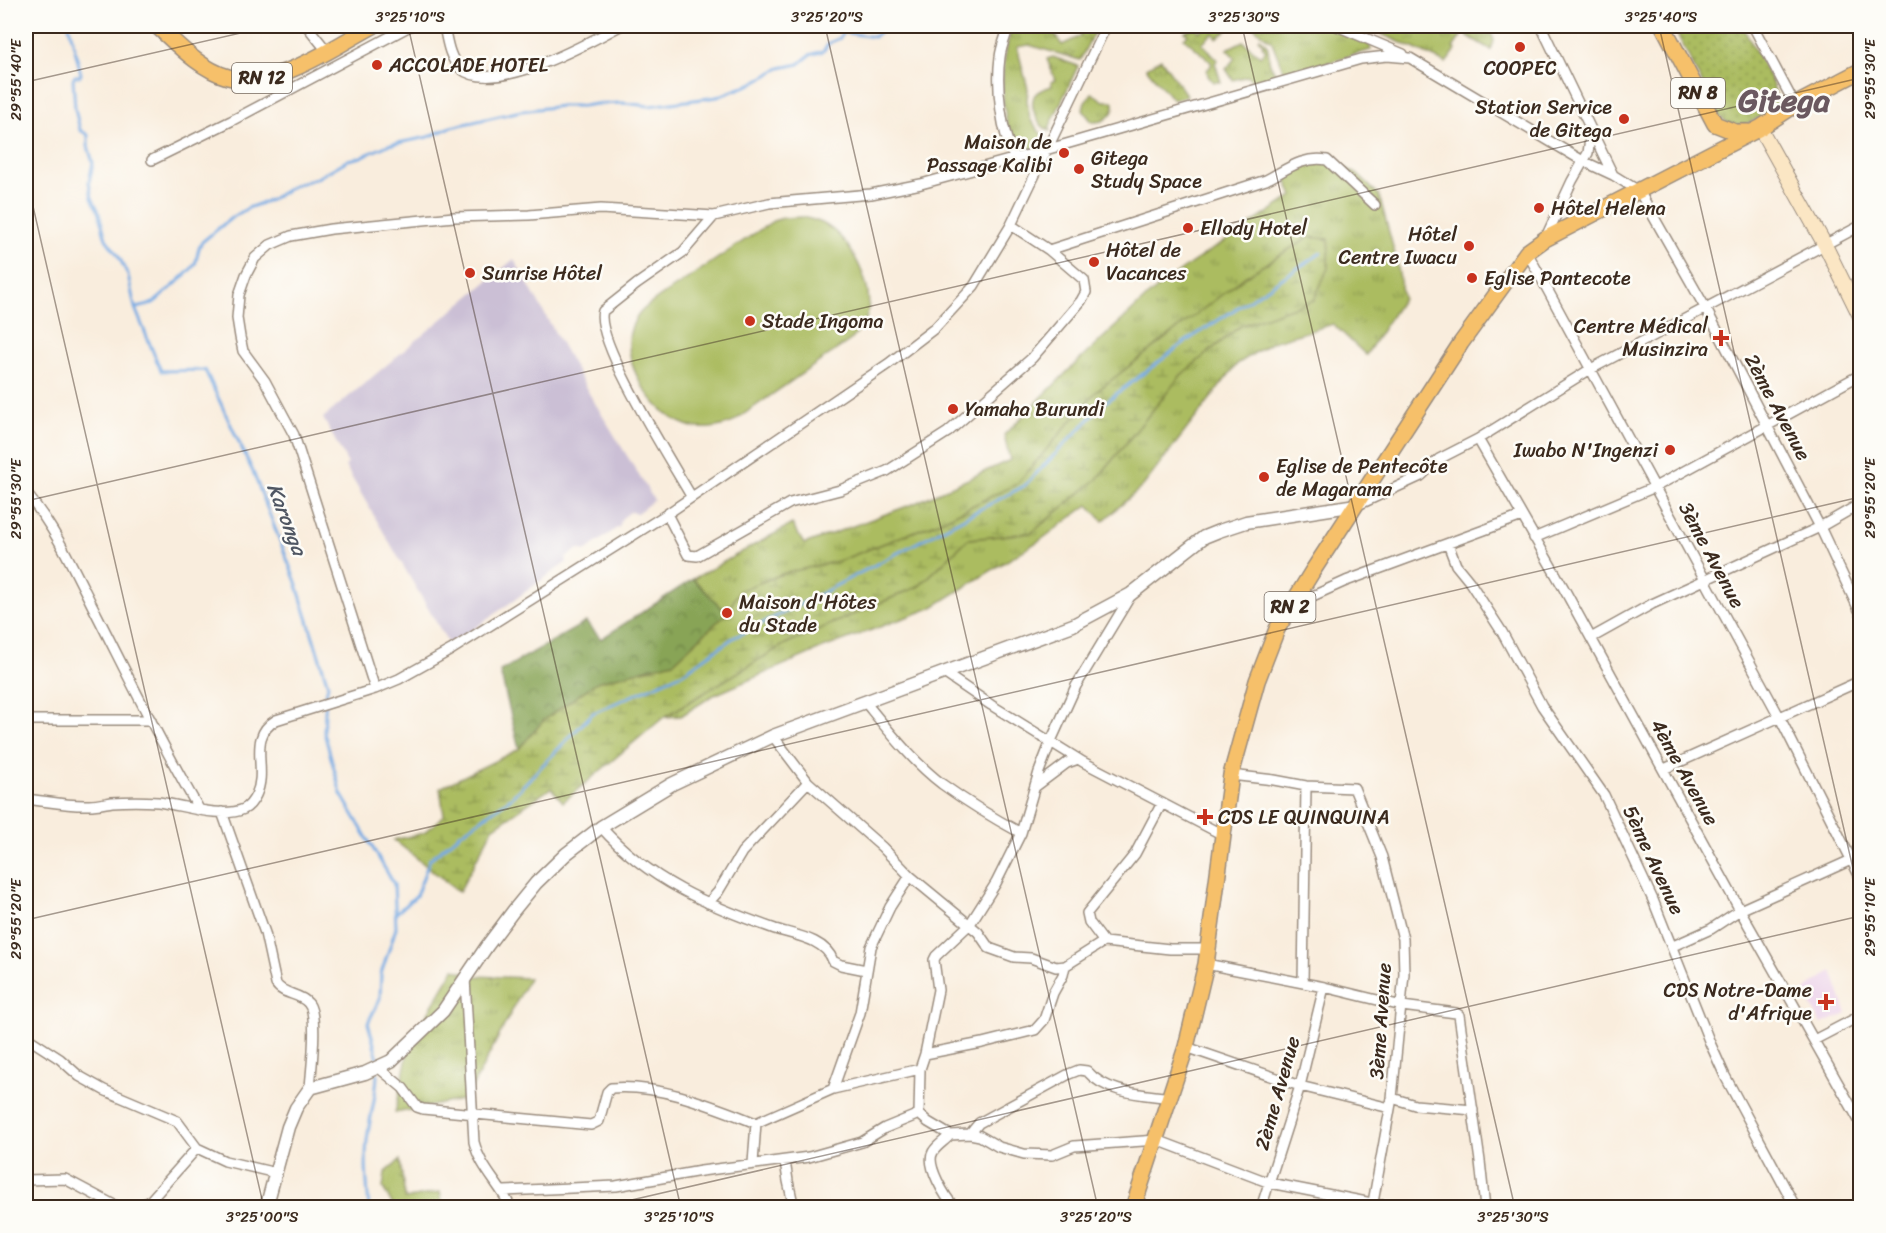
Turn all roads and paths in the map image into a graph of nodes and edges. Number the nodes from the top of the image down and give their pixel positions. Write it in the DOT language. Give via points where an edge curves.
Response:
graph roads {
  1 [pos="157,26"];
  2 [pos="307,26"];
  3 [pos="373,26"];
  4 [pos="410,26"];
  5 [pos="444,26"];
  6 [pos="620,26"];
  7 [pos="1009,26"];
  8 [pos="1106,26"];
  9 [pos="1337,26"];
  10 [pos="1541,26"];
  11 [pos="1663,26"];
  12 [pos="1753,26"];
  13 [pos="327,51"];
  14 [pos="1410,58"];
  15 [pos="1860,71"];
  16 [pos="1795,105"];
  17 [pos="1585,114"];
  18 [pos="1714,124"];
  19 [pos="1758,129"];
  20 [pos="1048,149"];
  21 [pos="1015,159"];
  22 [pos="1700,159"];
  23 [pos="152,160"];
  24 [pos="1583,160"];
  25 [pos="1613,175"];
  26 [pos="1639,191"];
  27 [pos="1376,205"];
  28 [pos="714,216"];
  29 [pos="1011,225"];
  30 [pos="1860,226"];
  31 [pos="1545,239"];
  32 [pos="1825,245"];
  33 [pos="1049,250"];
  34 [pos="1527,252"];
  35 [pos="1706,309"];
  36 [pos="1860,316"];
  37 [pos="1589,370"];
  38 [pos="1860,375"];
  39 [pos="1768,426"];
  40 [pos="1478,439"];
  41 [pos="1655,487"];
  42 [pos="26,493"];
  43 [pos="691,496"];
  44 [pos="1860,504"];
  45 [pos="1356,505"];
  46 [pos="667,514"];
  47 [pos="1522,516"];
  48 [pos="1820,528"];
  49 [pos="1534,538"];
  50 [pos="1448,544"];
  51 [pos="1705,580"];
  52 [pos="1131,594"];
  53 [pos="1290,606"];
  54 [pos="1860,612"];
  55 [pos="1591,638"];
  56 [pos="944,673"];
  57 [pos="1860,681"];
  58 [pos="375,689"];
  59 [pos="865,702"];
  60 [pos="1780,718"];
  61 [pos="26,720"];
  62 [pos="151,720"];
  63 [pos="773,736"];
  64 [pos="1051,741"];
  65 [pos="1078,759"];
  66 [pos="1664,769"];
  67 [pos="1231,775"];
  68 [pos="808,782"];
  69 [pos="1306,786"];
  70 [pos="1035,787"];
  71 [pos="26,799"];
  72 [pos="1162,803"];
  73 [pos="199,809"];
  74 [pos="222,812"];
  75 [pos="601,828"];
  76 [pos="1021,833"];
  77 [pos="1223,835"];
  78 [pos="1856,859"];
  79 [pos="910,876"];
  80 [pos="1860,877"];
  81 [pos="708,903"];
  82 [pos="1740,910"];
  83 [pos="969,924"];
  84 [pos="1104,942"];
  85 [pos="1673,946"];
  86 [pos="1207,957"];
  87 [pos="1065,966"];
  88 [pos="866,970"];
  89 [pos="465,978"];
  90 [pos="1303,983"];
  91 [pos="1324,987"];
  92 [pos="1402,1006"];
  93 [pos="1860,1016"];
  94 [pos="26,1037"];
  95 [pos="1814,1040"];
  96 [pos="1186,1047"];
  97 [pos="925,1054"];
  98 [pos="379,1068"];
  99 [pos="920,1069"];
  100 [pos="1300,1086"];
  101 [pos="310,1088"];
  102 [pos="833,1089"];
  103 [pos="1171,1098"];
  104 [pos="1391,1103"];
  105 [pos="1473,1110"];
  106 [pos="471,1114"];
  107 [pos="919,1114"];
  108 [pos="1860,1122"];
  109 [pos="756,1124"];
  110 [pos="970,1134"];
  111 [pos="950,1135"];
  112 [pos="1156,1140"];
  113 [pos="197,1148"];
  114 [pos="785,1161"];
  115 [pos="753,1163"];
  116 [pos="276,1173"];
  117 [pos="26,1180"];
  118 [pos="1270,1183"];
  119 [pos="504,1191"];
  120 [pos="1372,1206"];
  121 [pos="126,1208"];
  122 [pos="132,1208"];
  123 [pos="266,1208"];
  124 [pos="511,1208"];
  125 [pos="794,1208"];
  126 [pos="955,1208"];
  127 [pos="1132,1208"];
  128 [pos="1261,1208"];
  129 [pos="1396,1208"];
  130 [pos="1485,1208"];
  131 [pos="1796,1208"];
  1 -- 13 [label="main road, RN 12" via="196,60 227,77 248,80 275,76"];
  2 -- 13 [label="street"];
  3 -- 13 [label="main road, RN 12"];
  4 -- 23 [label="street"];
  5 -- 6 [label="street" via="455,63 470,74 489,76 552,60"];
  7 -- 21 [label="street" via="999,69 1004,129"];
  8 -- 20 [label="street"];
  9 -- 14 [label="street"];
  10 -- 17 [label="street"];
  11 -- 18 [label="main road, RN 8"];
  12 -- 16 [label="street"];
  14 -- 20 [label="street" via="1361,58"];
  14 -- 24 [label="street"];
  15 -- 16 [label="main road, RN 2"];
  16 -- 19 [label="main road, RN 2"];
  17 -- 24 [label="street" via="1590,138"];
  17 -- 25 [label="street"];
  18 -- 19 [label="main road, RN 8" via="1735,132"];
  18 -- 22 [label="main road, RN 8" via="1715,140"];
  19 -- 22 [label="main road, RN 2"];
  19 -- 32 [label="main road"];
  20 -- 21 [label="street"];
  20 -- 29 [label="street"];
  21 -- 28 [label="street" via="898,189 853,197 769,203"];
  22 -- 26 [label="main road, RN 2"];
  24 -- 25 [label="street"];
  24 -- 31 [label="street"];
  25 -- 26 [label="street"];
  26 -- 31 [label="main road, RN 2"];
  26 -- 35 [label="street, 2ème Avenue"];
  27 -- 33 [label="street" via="1327,160 1308,159 1266,180"];
  28 -- 43 [label="street" via="683,252 637,284 603,311 601,317 625,379"];
  28 -- 58 [label="street" via="601,209 454,217 291,236 270,245 255,258 239,295 237,318 243,351 265,381 294,435"];
  29 -- 33 [label="street"];
  29 -- 43 [label="street" via="974,286 935,328"];
  30 -- 32 [label="street"];
  31 -- 34 [label="main road, RN 2"];
  32 -- 35 [label="street"];
  32 -- 36 [label="main road"];
  33 -- 46 [label="street" via="1084,280 1085,297 1032,358 948,432 888,471 840,490 790,503 697,556 688,555"];
  34 -- 37 [label="street, 3ème Avenue"];
  34 -- 45 [label="main road, RN 2" via="1461,343"];
  35 -- 37 [label="street"];
  35 -- 39 [label="street, 2ème Avenue"];
  37 -- 40 [label="street"];
  37 -- 41 [label="street, 3ème Avenue"];
  38 -- 39 [label="street"];
  39 -- 41 [label="street"];
  39 -- 48 [label="street, 2ème Avenue"];
  40 -- 45 [label="street" via="1439,459 1411,482"];
  40 -- 47 [label="street, 4ème Avenue"];
  41 -- 49 [label="street"];
  41 -- 51 [label="street, 3ème Avenue"];
  42 -- 62 [label="street" via="62,544"];
  43 -- 46 [label="street"];
  44 -- 48 [label="street"];
  45 -- 52 [label="street" via="1246,522 1204,537"];
  45 -- 53 [label="main road, RN 2"];
  46 -- 58 [label="street" via="451,650"];
  47 -- 49 [label="street, 4ème Avenue"];
  47 -- 50 [label="street"];
  48 -- 51 [label="street"];
  48 -- 54 [label="street, 2ème Avenue"];
  49 -- 55 [label="street, 4ème Avenue"];
  50 -- 53 [label="street"];
  50 -- 85 [label="street, 5ème Avenue" via="1456,565 1502,632 1542,706 1604,795"];
  51 -- 55 [label="street"];
  51 -- 60 [label="street, 3ème Avenue"];
  52 -- 56 [label="street" via="1073,625"];
  52 -- 64 [label="street" via="1076,686"];
  53 -- 67 [label="main road, RN 2" via="1257,681"];
  55 -- 66 [label="street, 4ème Avenue"];
  56 -- 59 [label="street"];
  56 -- 64 [label="street"];
  57 -- 60 [label="street"];
  58 -- 74 [label="street" via="267,726 262,732 257,792 252,803"];
  59 -- 63 [label="street"];
  59 -- 76 [label="street" via="940,783"];
  60 -- 66 [label="street"];
  60 -- 78 [label="street, 3ème Avenue"];
  61 -- 62 [label="street"];
  62 -- 73 [label="street"];
  63 -- 68 [label="street"];
  63 -- 75 [label="street" via="672,784"];
  64 -- 65 [label="street"];
  64 -- 70 [label="street"];
  65 -- 70 [label="street"];
  65 -- 72 [label="street"];
  66 -- 82 [label="street, 4ème Avenue"];
  67 -- 69 [label="street, 3ème Avenue"];
  67 -- 77 [label="main road, RN 2"];
  68 -- 79 [label="street"];
  68 -- 81 [label="street" via="742,852"];
  69 -- 90 [label="street"];
  69 -- 92 [label="street, 3ème Avenue" via="1350,787 1356,791 1382,858 1402,939"];
  70 -- 76 [label="street"];
  71 -- 73 [label="street" via="90,805 158,802"];
  72 -- 77 [label="street"];
  72 -- 84 [label="street" via="1135,855 1087,913"];
  73 -- 74 [label="street"];
  74 -- 101 [label="street" via="261,921 276,984 310,1004"];
  75 -- 81 [label="street" via="632,860"];
  75 -- 89 [label="street" via="536,883"];
  76 -- 83 [label="street" via="996,884"];
  77 -- 86 [label="main road, RN 2"];
  78 -- 80 [label="street, 3ème Avenue"];
  78 -- 82 [label="street"];
  79 -- 83 [label="street"];
  79 -- 88 [label="street" via="880,926"];
  81 -- 88 [label="street" via="809,939 833,961"];
  82 -- 85 [label="street" via="1711,929"];
  82 -- 95 [label="street, 4ème Avenue"];
  83 -- 87 [label="street" via="993,950"];
  83 -- 97 [label="street" via="934,960 938,990"];
  84 -- 86 [label="street"];
  84 -- 87 [label="street"];
  85 -- 131 [label="street, 5ème Avenue" via="1710,1043"];
  86 -- 90 [label="street"];
  86 -- 96 [label="main road, RN 2"];
  87 -- 97 [label="street" via="1044,1020 1035,1030"];
  88 -- 102 [label="street" via="860,1013"];
  89 -- 98 [label="street" via="443,1011 392,1061"];
  89 -- 106 [label="street"];
  90 -- 91 [label="street"];
  91 -- 92 [label="street"];
  91 -- 100 [label="street, 2ème Avenue"];
  92 -- 104 [label="street, 3ème Avenue"];
  92 -- 105 [label="street" via="1459,1015"];
  93 -- 95 [label="street"];
  94 -- 113 [label="street" via="96,1086 177,1122"];
  95 -- 108 [label="street, 4ème Avenue"];
  96 -- 100 [label="street"];
  96 -- 103 [label="main road, RN 2"];
  97 -- 99 [label="street"];
  98 -- 101 [label="street"];
  98 -- 106 [label="street" via="403,1088 417,1107"];
  99 -- 102 [label="street"];
  99 -- 107 [label="street"];
  100 -- 104 [label="street"];
  100 -- 118 [label="street, 2ème Avenue"];
  101 -- 116 [label="street" via="288,1127"];
  102 -- 109 [label="street"];
  103 -- 110 [label="street" via="1107,1087 1087,1071 1079,1070 979,1123"];
  103 -- 112 [label="main road, RN 2"];
  104 -- 105 [label="street"];
  104 -- 120 [label="street, 3ème Avenue"];
  105 -- 130 [label="street"];
  106 -- 109 [label="street" via="596,1124 607,1092 616,1088 672,1094"];
  106 -- 119 [label="street" via="476,1152"];
  107 -- 111 [label="street"];
  107 -- 114 [label="street" via="862,1142"];
  109 -- 115 [label="street"];
  110 -- 111 [label="street"];
  110 -- 112 [label="street" via="1024,1154 1052,1155 1074,1146"];
  111 -- 126 [label="street" via="931,1159 943,1191"];
  112 -- 118 [label="street"];
  112 -- 127 [label="main road, RN 2"];
  113 -- 116 [label="street" via="225,1161"];
  113 -- 122 [label="street" via="149,1202"];
  114 -- 115 [label="street"];
  114 -- 125 [label="street"];
  115 -- 119 [label="street" via="616,1186"];
  116 -- 123 [label="street"];
  117 -- 121 [label="street" via="65,1179 114,1206"];
  118 -- 120 [label="street"];
  118 -- 128 [label="street, 2ème Avenue"];
  119 -- 124 [label="street"];
  120 -- 129 [label="street"];
}
